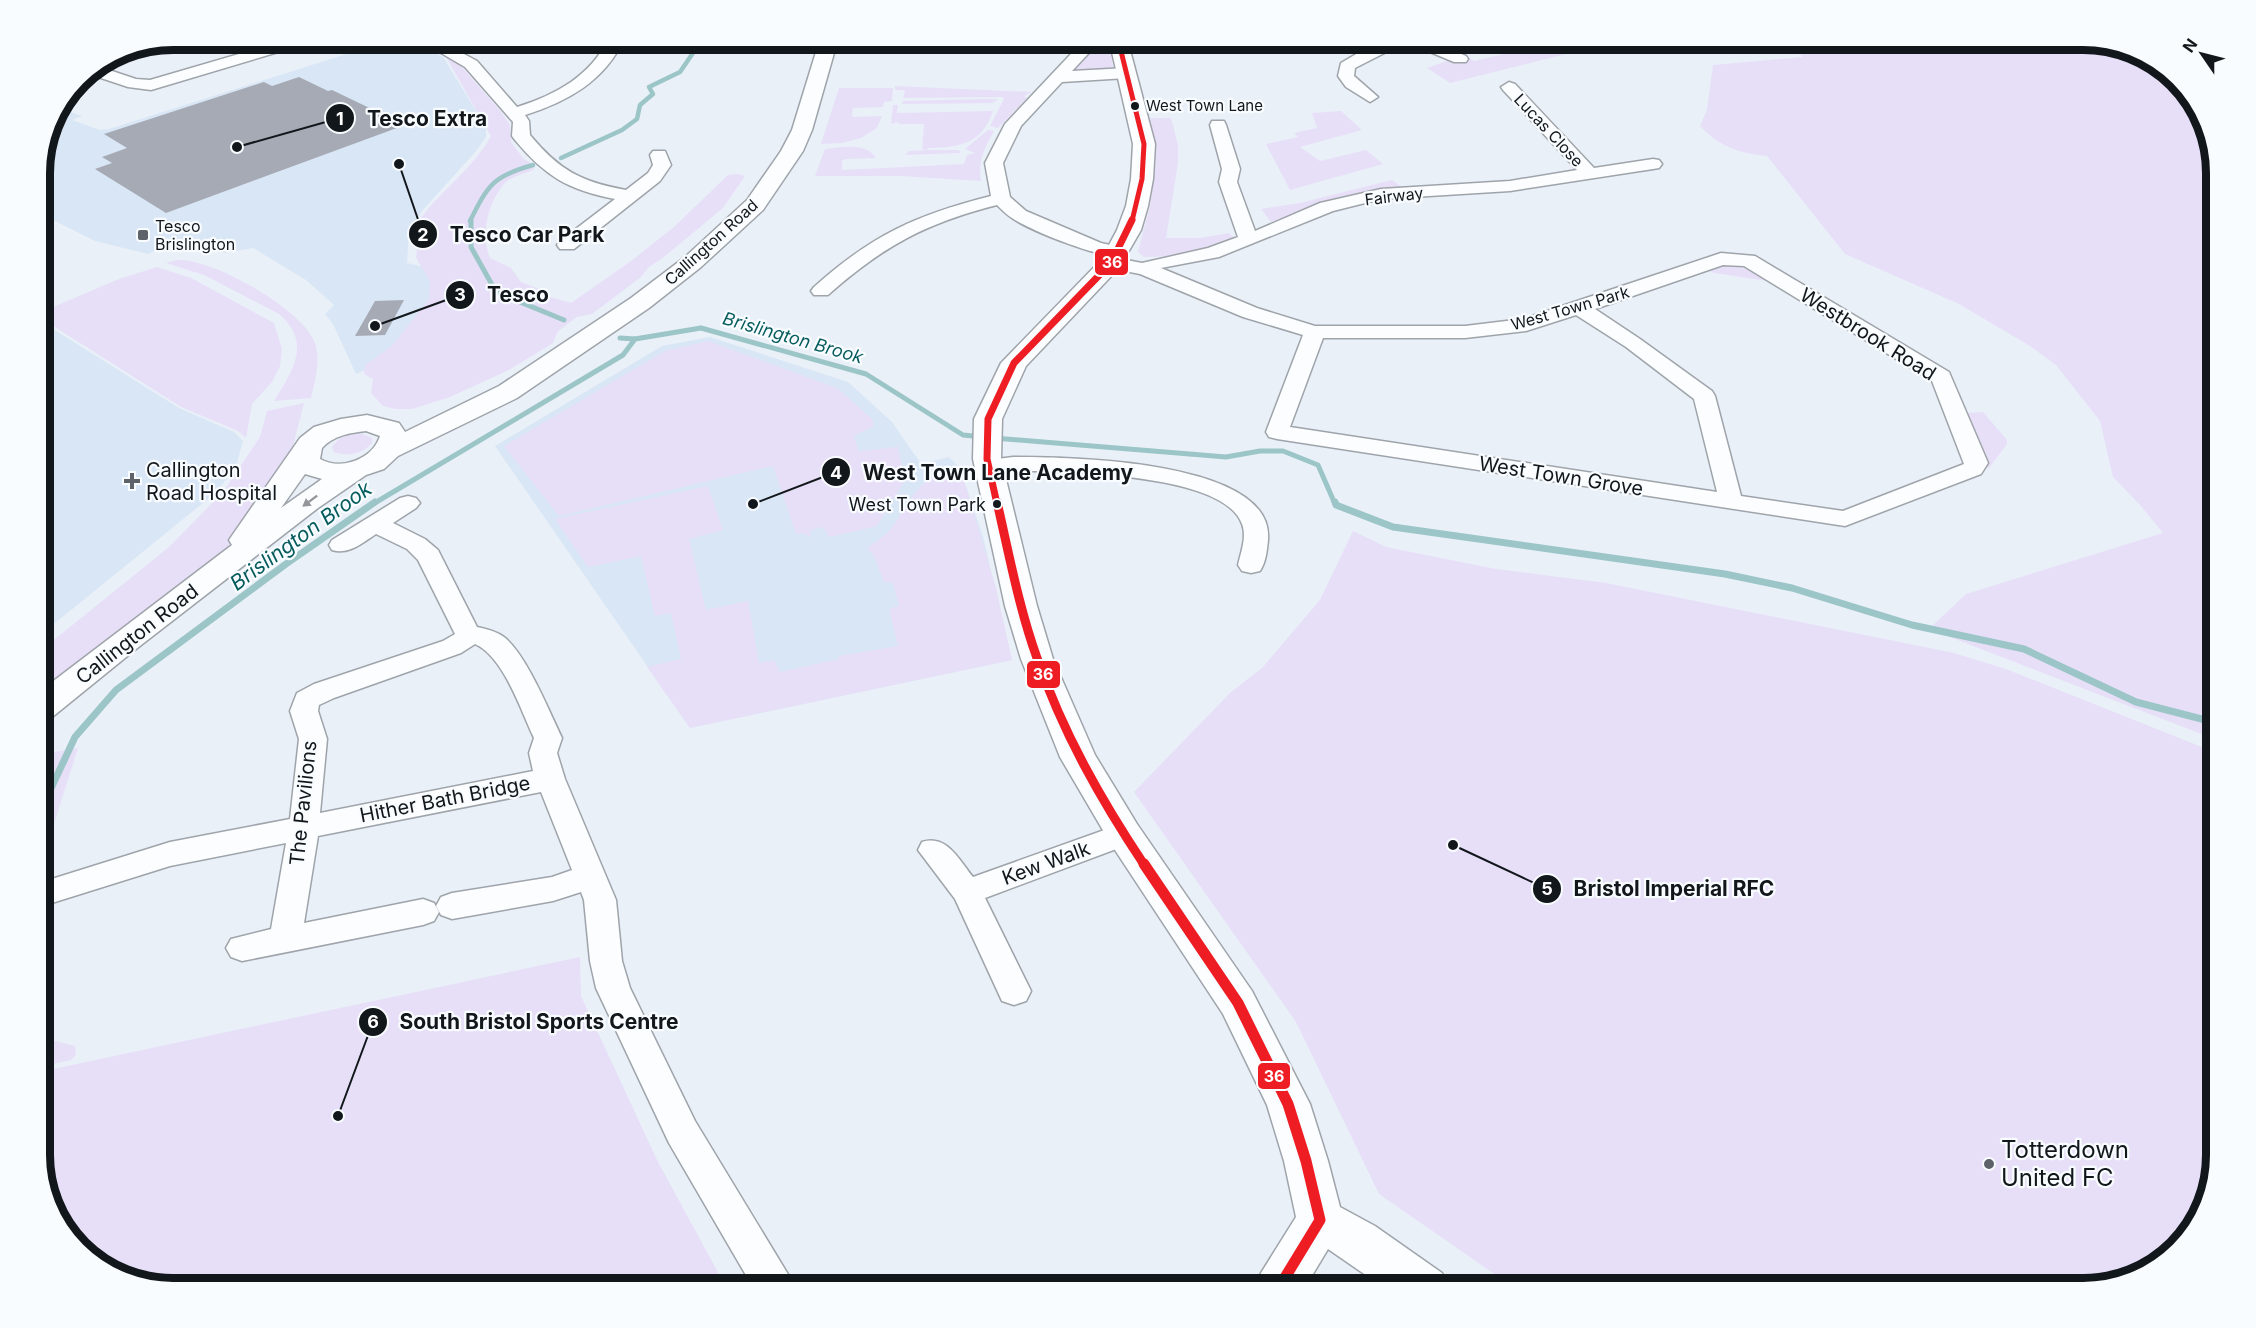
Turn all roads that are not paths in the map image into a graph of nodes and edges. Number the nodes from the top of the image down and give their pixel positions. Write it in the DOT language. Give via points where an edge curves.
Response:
graph roads {
  1 [pos="270,50"];
  2 [pos="446,50"];
  3 [pos="613,50"];
  4 [pos="826,50"];
  5 [pos="1084,50"];
  6 [pos="1121,50"];
  7 [pos="1364,50"];
  8 [pos="1380,50"];
  9 [pos="1436,50"];
  10 [pos="1371,53"];
  11 [pos="1460,60"];
  12 [pos="101,72"];
  13 [pos="1126,73"];
  14 [pos="1058,77"];
  15 [pos="1509,87"];
  16 [pos="1370,97"];
  17 [pos="514,113"];
  18 [pos="1218,125"];
  19 [pos="659,155"];
  20 [pos="1653,164"];
  21 [pos="1589,173"];
  22 [pos="630,196"];
  23 [pos="1002,199"];
  24 [pos="1249,240"];
  25 [pos="586,249"];
  26 [pos="1114,258"];
  27 [pos="1748,260"];
  28 [pos="1145,269"];
  29 [pos="820,291"];
  30 [pos="1580,308"];
  31 [pos="1315,332"];
  32 [pos="385,437"];
  33 [pos="988,446"];
  34 [pos="308,448"];
  35 [pos="358,468"];
  36 [pos="1731,502"];
  37 [pos="408,503"];
  38 [pos="1845,519"];
  39 [pos="375,524"];
  40 [pos="341,545"];
  41 [pos="1251,565"];
  42 [pos="206,581"];
  43 [pos="468,634"];
  44 [pos="50,701"];
  45 [pos="550,778"];
  46 [pos="304,827"];
  47 [pos="1124,834"];
  48 [pos="933,850"];
  49 [pos="590,876"];
  50 [pos="967,891"];
  51 [pos="50,892"];
  52 [pos="285,939"];
  53 [pos="242,948"];
  54 [pos="1014,991"];
  55 [pos="1320,1220"];
  56 [pos="769,1279"];
  57 [pos="1284,1279"];
  58 [pos="1411,1279"];
  1 -- 12 [label="street" via="151,85 134,84"];
  2 -- 17 [label="street" via="471,63"];
  3 -- 17 [label="street" via="581,82 540,105"];
  4 -- 32 [label="main road, Callington Road" via="792,151 755,205 693,262 508,392"];
  5 -- 14 [label="street"];
  6 -- 13 [label="main road"];
  7 -- 10 [label="street"];
  8 -- 10 [label="street"];
  9 -- 11 [label="street"];
  10 -- 16 [label="street" via="1347,66 1346,76"];
  13 -- 14 [label="street"];
  13 -- 26 [label="main road" via="1144,144 1144,164 1130,230"];
  14 -- 23 [label="street" via="1013,124 1002,143 994,163"];
  15 -- 21 [label="street, Lucas Close"];
  17 -- 22 [label="street" via="521,121 521,136 541,161 564,178 587,189"];
  18 -- 24 [label="street" via="1232,170 1228,182"];
  19 -- 22 [label="street" via="662,165 658,171"];
  20 -- 21 [label="street, Fairway"];
  21 -- 24 [label="street, Fairway" via="1510,186 1381,194 1328,207"];
  22 -- 25 [label="street" via="558,244"];
  23 -- 26 [label="street" via="1019,215"];
  23 -- 29 [label="street" via="918,222 880,242"];
  24 -- 28 [label="street, Fairway"];
  26 -- 28 [label="street, West Town Park"];
  26 -- 33 [label="main road" via="1014,363 994,402"];
  27 -- 30 [label="street, West Town Park" via="1721,259"];
  27 -- 38 [label="street, Westbrook Road" via="1941,377 1976,463 1973,469"];
  28 -- 31 [label="street, West Town Park" via="1276,324"];
  30 -- 31 [label="street, West Town Park" via="1526,325 1465,332"];
  30 -- 36 [label="street" via="1704,396"];
  31 -- 36 [label="street, West Town Grove" via="1277,432"];
  32 -- 34 [label="main road, Callington Road" via="367,423 334,429"];
  32 -- 35 [label="main road, Callington Road" via="373,463"];
  33 -- 41 [label="street" via="1016,462 1142,471 1211,489 1252,517 1257,532"];
  33 -- 47 [label="main road" via="1021,606 1037,659 1078,757"];
  34 -- 35 [label="main road" via="307,463 315,468 331,472"];
  34 -- 42 [label="main road, Callington Road" via="244,539"];
  35 -- 42 [label="main road, Callington Road, one-way"];
  36 -- 38 [label="street, West Town Grove"];
  37 -- 39 [label="street"];
  39 -- 40 [label="street"];
  39 -- 43 [label="street" via="416,544 429,556"];
  42 -- 44 [label="main road, Callington Road"];
  43 -- 45 [label="street" via="494,640 522,684 548,738 543,753"];
  43 -- 46 [label="street, The Pavilions" via="452,647 307,700 304,711 313,739"];
  45 -- 46 [label="street, Hither Bath Bridge"];
  45 -- 49 [label="street, Hither Bath Bridge"];
  46 -- 51 [label="street, Hither Bath Bridge" via="170,854"];
  46 -- 52 [label="street, The Pavilions"];
  47 -- 50 [label="street, Kew Walk"];
  47 -- 55 [label="main road" via="1238,1003 1288,1104"];
  48 -- 50 [label="street"];
  49 -- 52 [label="street" via="553,889"];
  49 -- 56 [label="street, Hither Bath Bridge" via="600,900 613,988 682,1132"];
  50 -- 54 [label="street"];
  52 -- 53 [label="street"];
  55 -- 57 [label="main road"];
  55 -- 58 [label="main road"];
}
